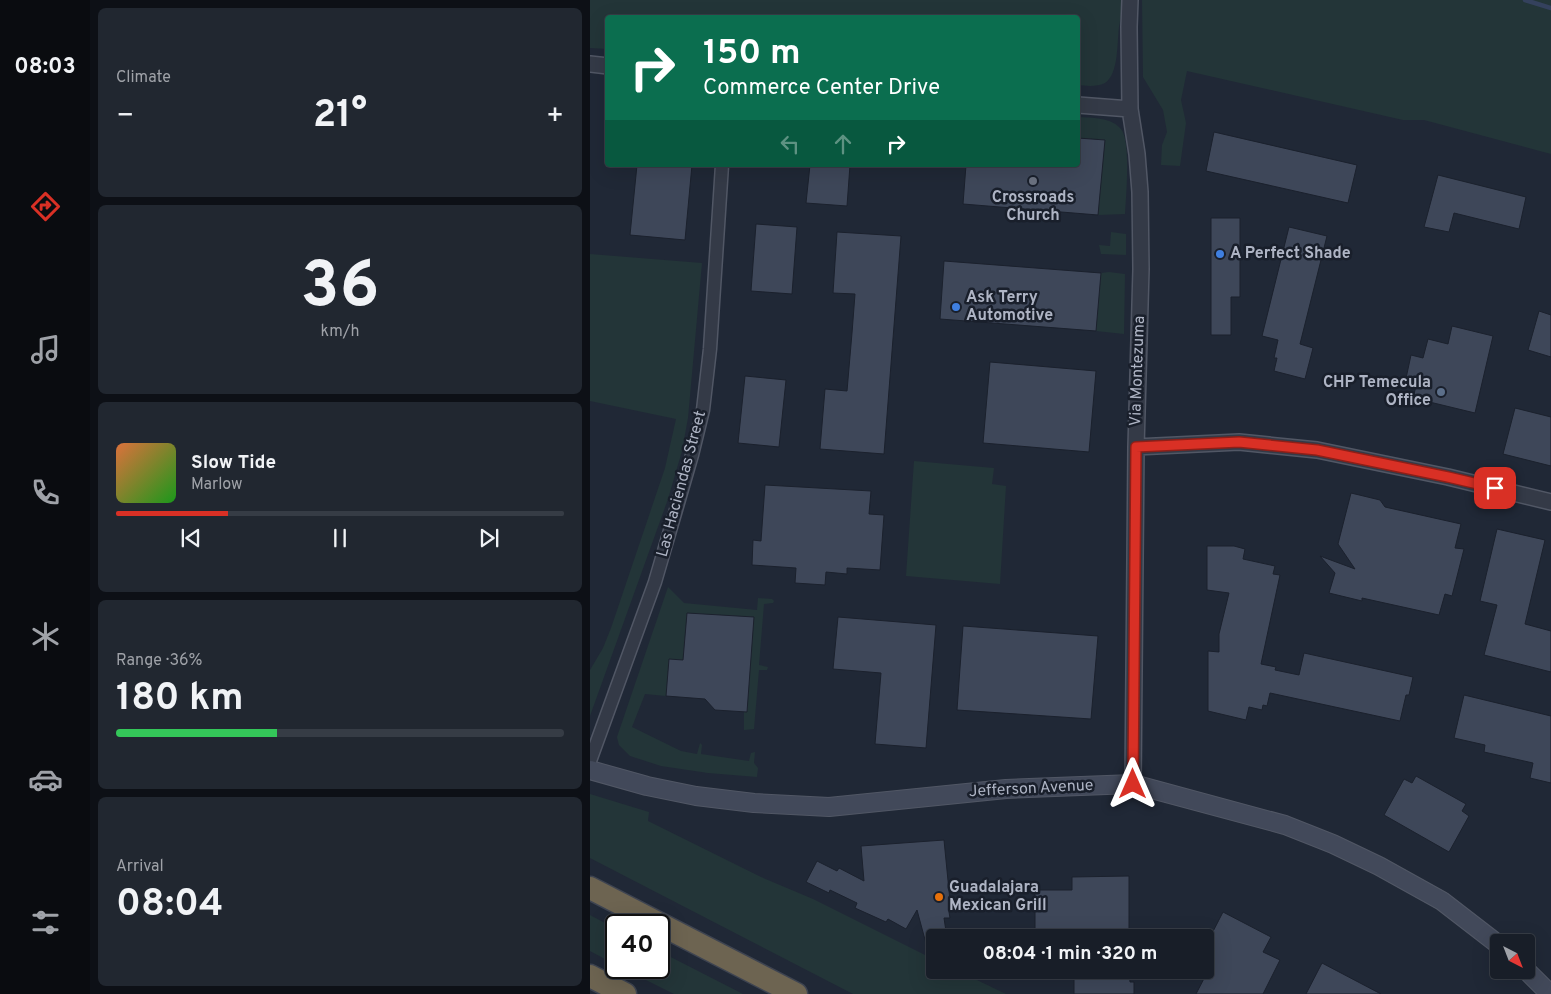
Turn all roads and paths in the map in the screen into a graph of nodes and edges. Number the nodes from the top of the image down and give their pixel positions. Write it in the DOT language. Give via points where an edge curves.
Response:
graph roads {
  1 [pos="1130,0"];
  2 [pos="590,64"];
  3 [pos="605,66"];
  4 [pos="1080,104"];
  5 [pos="1130,109"];
  6 [pos="722,167"];
  7 [pos="1136,447"];
  8 [pos="1551,502"];
  9 [pos="590,761"];
  10 [pos="590,770"];
  11 [pos="1133,784"];
  12 [pos="590,888"];
  13 [pos="1490,937"];
  14 [pos="590,976"];
  15 [pos="1535,979"];
  16 [pos="625,994"];
  17 [pos="796,994"];
  18 [pos="1550,994"];
  1 -- 5 [label="street"];
  2 -- 3 [label="street"];
  4 -- 5 [label="street"];
  5 -- 7 [label="street, Via Montezuma" via="1140,192"];
  6 -- 9 [label="street, Las Haciendas Street" via="703,410 655,582"];
  7 -- 8 [label="street" via="1239,442 1317,450"];
  7 -- 11 [label="street, Via Montezuma"];
  10 -- 11 [label="main road, Jefferson Avenue" via="696,796 829,807 1006,790"];
  11 -- 13 [label="main road, Jefferson Avenue" via="1277,822 1333,844 1442,901"];
  12 -- 17 [label="highway"];
  14 -- 16 [label="highway"];
  15 -- 18 [label="main road"];
}
